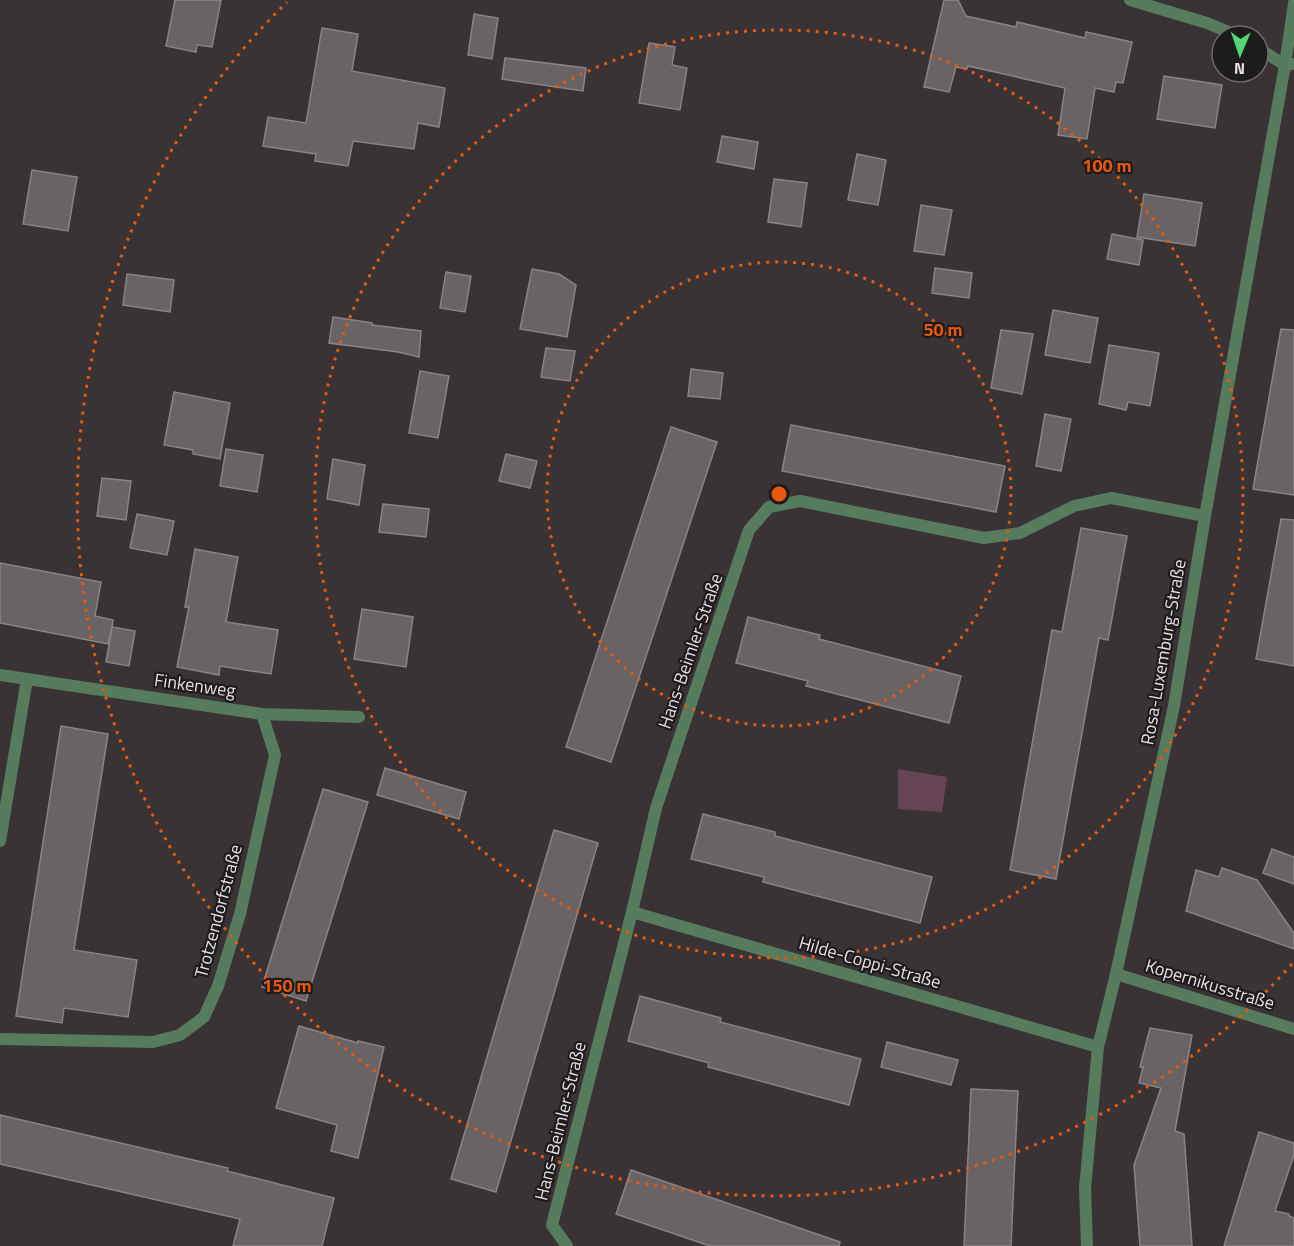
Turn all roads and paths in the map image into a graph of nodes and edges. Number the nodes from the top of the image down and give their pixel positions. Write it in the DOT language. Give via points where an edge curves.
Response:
graph roads {
  1 [pos="1130,0"];
  2 [pos="1294,3"];
  3 [pos="1210,24"];
  4 [pos="1270,54"];
  5 [pos="1290,64"];
  6 [pos="1205,516"];
  7 [pos="0,675"];
  8 [pos="27,679"];
  9 [pos="262,714"];
  10 [pos="359,717"];
  11 [pos="0,841"];
  12 [pos="632,912"];
  13 [pos="1116,974"];
  14 [pos="1294,1029"];
  15 [pos="0,1039"];
  16 [pos="1098,1047"];
  17 [pos="567,1246"];
  18 [pos="1087,1246"];
  1 -- 3 [label="street"];
  2 -- 5 [label="street, Rosa-Luxemburg-Straße"];
  4 -- 5 [label="street"];
  5 -- 6 [label="street, Rosa-Luxemburg-Straße"];
  6 -- 12 [label="street, Hans-Beimler-Straße" via="1111,498 1074,506 1020,533 984,538 800,501 769,507 749,530 730,586 656,808"];
  6 -- 13 [label="street, Rosa-Luxemburg-Straße" via="1174,706"];
  7 -- 8 [label="street, Finkenweg"];
  8 -- 9 [label="street, Finkenweg"];
  8 -- 11 [label="street"];
  9 -- 10 [label="street, Finkenweg"];
  9 -- 15 [label="street, Trotzendorfstraße" via="275,755 240,914 204,1017 180,1035 153,1042"];
  12 -- 16 [label="street, Hilde-Coppi-Straße"];
  12 -- 17 [label="street, Hans-Beimler-Straße" via="552,1225"];
  13 -- 14 [label="street, Kopernikusstraße"];
  13 -- 16 [label="street, Rosa-Luxemburg-Straße"];
  16 -- 18 [label="street, Rosa-Luxemburg-Straße" via="1085,1188"];
}
